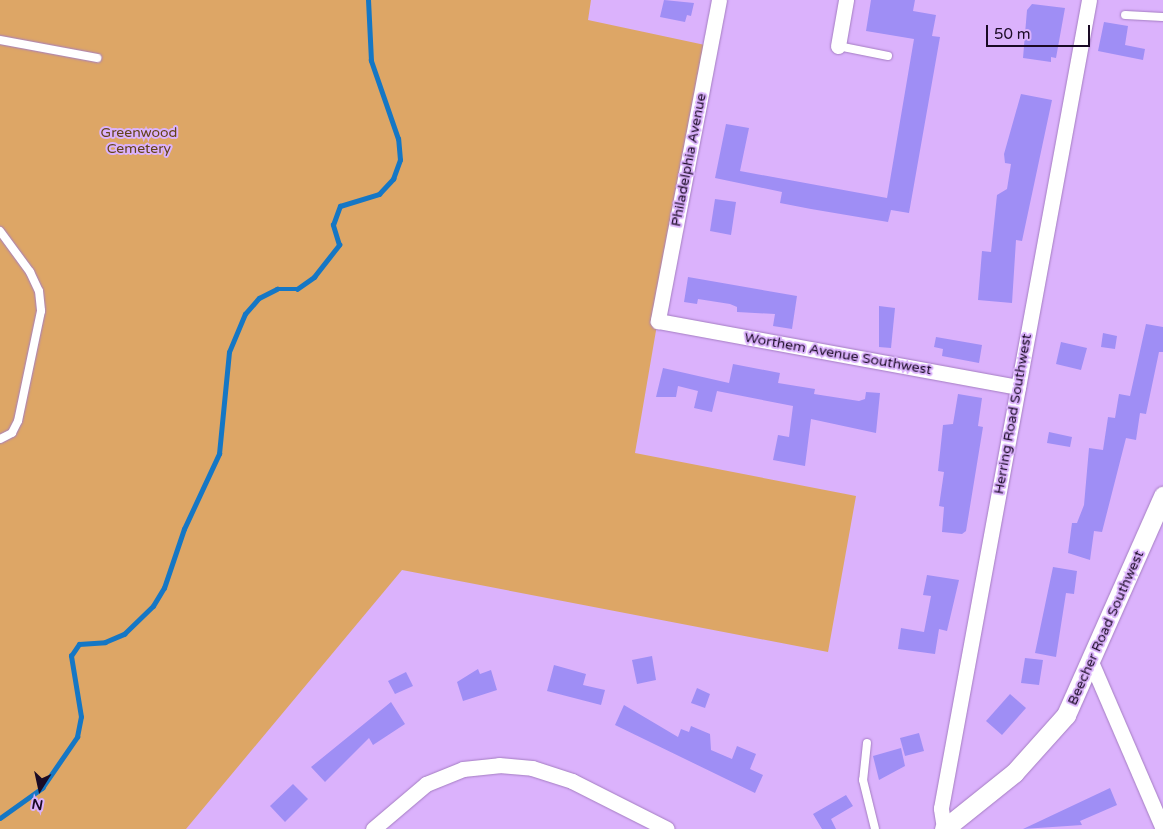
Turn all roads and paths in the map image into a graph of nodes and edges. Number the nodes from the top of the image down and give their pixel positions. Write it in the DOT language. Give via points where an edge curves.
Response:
graph roads {
  1 [pos="719,0"];
  2 [pos="846,0"];
  3 [pos="1089,0"];
  4 [pos="1125,16"];
  5 [pos="1163,17"];
  6 [pos="0,40"];
  7 [pos="838,46"];
  8 [pos="888,56"];
  9 [pos="97,58"];
  10 [pos="0,231"];
  11 [pos="658,321"];
  12 [pos="1018,387"];
  13 [pos="0,439"];
  14 [pos="1163,496"];
  15 [pos="1092,664"];
  16 [pos="867,743"];
  17 [pos="373,829"];
  18 [pos="667,829"];
  19 [pos="875,829"];
  20 [pos="944,829"];
  21 [pos="1163,829"];
  1 -- 11 [label="street, Philadelphia Avenue"];
  2 -- 7 [label="street"];
  3 -- 12 [label="street, Herring Road Southwest"];
  4 -- 5 [label="lane"];
  6 -- 9 [label="lane"];
  7 -- 8 [label="lane"];
  10 -- 13 [label="lane" via="30,272 39,291 41,311 18,421 12,433"];
  11 -- 12 [label="street, Worthem Avenue Southwest"];
  12 -- 20 [label="street, Herring Road Southwest" via="941,808"];
  14 -- 15 [label="street, Beecher Road Southwest"];
  15 -- 20 [label="street, Beecher Road Southwest" via="1066,715 1044,744"];
  15 -- 21 [label="street"];
  16 -- 19 [label="lane" via="864,780"];
  17 -- 18 [label="street" via="426,784 463,769 499,764 532,768 572,781"];
}
